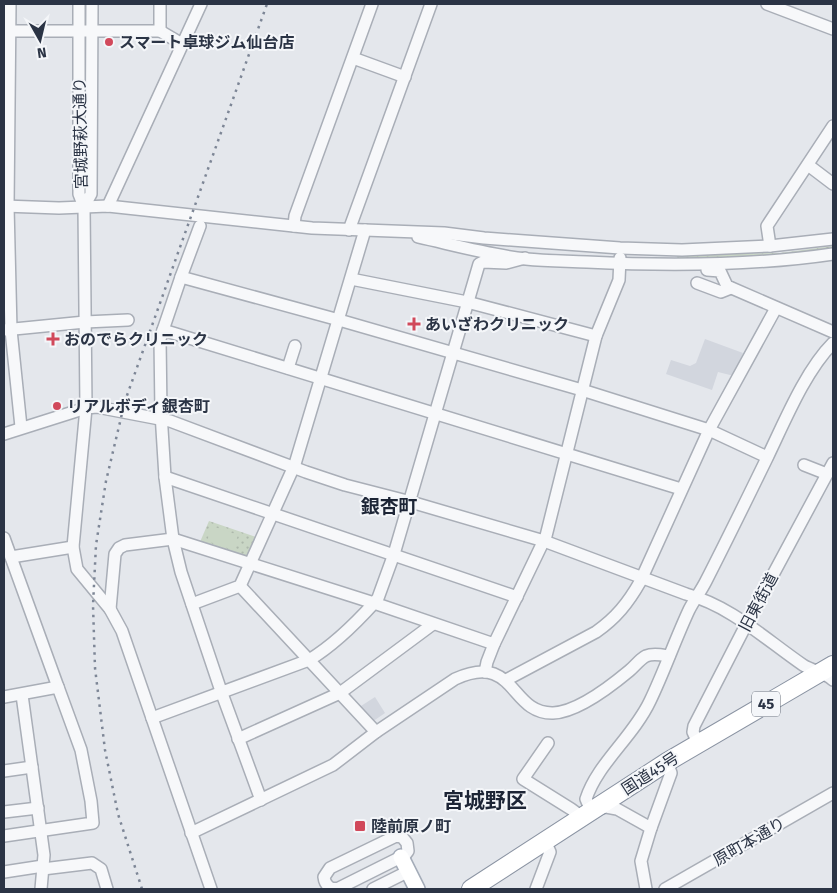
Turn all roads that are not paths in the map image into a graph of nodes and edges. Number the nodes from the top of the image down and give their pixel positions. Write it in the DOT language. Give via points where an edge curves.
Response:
graph roads {
  1 [pos="10,4"];
  2 [pos="79,4"];
  3 [pos="92,4"];
  4 [pos="160,4"];
  5 [pos="202,4"];
  6 [pos="372,4"];
  7 [pos="432,4"];
  8 [pos="767,4"];
  9 [pos="833,29"];
  10 [pos="9,31"];
  11 [pos="79,31"];
  12 [pos="92,31"];
  13 [pos="160,31"];
  14 [pos="182,44"];
  15 [pos="353,58"];
  16 [pos="405,77"];
  17 [pos="833,127"];
  18 [pos="808,165"];
  19 [pos="833,184"];
  20 [pos="6,206"];
  21 [pos="108,206"];
  22 [pos="84,207"];
  23 [pos="200,226"];
  24 [pos="294,226"];
  25 [pos="349,230"];
  26 [pos="365,230"];
  27 [pos="389,231"];
  28 [pos="833,239"];
  29 [pos="770,246"];
  30 [pos="620,248"];
  31 [pos="833,254"];
  32 [pos="525,258"];
  33 [pos="794,260"];
  34 [pos="620,264"];
  35 [pos="676,265"];
  36 [pos="7,270"];
  37 [pos="181,277"];
  38 [pos="351,279"];
  39 [pos="697,283"];
  40 [pos="731,288"];
  41 [pos="467,302"];
  42 [pos="776,308"];
  43 [pos="128,320"];
  44 [pos="338,320"];
  45 [pos="85,322"];
  46 [pos="7,330"];
  47 [pos="163,330"];
  48 [pos="833,332"];
  49 [pos="596,336"];
  50 [pos="833,343"];
  51 [pos="294,346"];
  52 [pos="453,353"];
  53 [pos="288,368"];
  54 [pos="321,378"];
  55 [pos="582,390"];
  56 [pos="86,408"];
  57 [pos="436,413"];
  58 [pos="161,418"];
  59 [pos="21,428"];
  60 [pos="709,430"];
  61 [pos="4,434"];
  62 [pos="566,454"];
  63 [pos="767,457"];
  64 [pos="833,463"];
  65 [pos="804,465"];
  66 [pos="293,468"];
  67 [pos="827,474"];
  68 [pos="165,478"];
  69 [pos="681,489"];
  70 [pos="411,502"];
  71 [pos="272,513"];
  72 [pos="4,538"];
  73 [pos="173,539"];
  74 [pos="544,541"];
  75 [pos="73,547"];
  76 [pos="394,554"];
  77 [pos="11,557"];
  78 [pos="251,563"];
  79 [pos="642,577"];
  80 [pos="240,586"];
  81 [pos="518,597"];
  82 [pos="697,597"];
  83 [pos="374,602"];
  84 [pos="192,604"];
  85 [pos="110,609"];
  86 [pos="747,623"];
  87 [pos="433,624"];
  88 [pos="494,644"];
  89 [pos="669,656"];
  90 [pos="309,660"];
  91 [pos="486,672"];
  92 [pos="829,673"];
  93 [pos="506,680"];
  94 [pos="58,688"];
  95 [pos="221,691"];
  96 [pos="340,693"];
  97 [pos="22,695"];
  98 [pos="4,698"];
  99 [pos="152,718"];
  100 [pos="376,732"];
  101 [pos="238,739"];
  102 [pos="548,743"];
  103 [pos="698,743"];
  104 [pos="667,762"];
  105 [pos="32,767"];
  106 [pos="4,771"];
  107 [pos="833,793"];
  108 [pos="261,800"];
  109 [pos="38,808"];
  110 [pos="4,812"];
  111 [pos="586,814"];
  112 [pos="651,828"];
  113 [pos="41,830"];
  114 [pos="192,833"];
  115 [pos="4,836"];
  116 [pos="545,841"];
  117 [pos="405,865"];
  118 [pos="43,868"];
  119 [pos="4,872"];
  120 [pos="41,889"];
  121 [pos="107,889"];
  122 [pos="211,889"];
  123 [pos="373,889"];
  124 [pos="417,889"];
  125 [pos="471,889"];
  126 [pos="536,889"];
  127 [pos="646,889"];
  128 [pos="665,889"];
  1 -- 10 [label="street"];
  2 -- 11 [label="street, 宮城野萩大通り"];
  3 -- 12 [label="street, 宮城野萩大通り"];
  4 -- 13 [label="street"];
  5 -- 14 [label="street"];
  6 -- 15 [label="street"];
  7 -- 16 [label="street"];
  8 -- 9 [label="street"];
  10 -- 11 [label="street"];
  10 -- 20 [label="street"];
  11 -- 12 [label="street"];
  11 -- 22 [label="street, 宮城野萩大通り" via="79,194"];
  12 -- 13 [label="street"];
  12 -- 22 [label="street, 宮城野萩大通り" via="91,194"];
  13 -- 14 [label="street"];
  14 -- 21 [label="street"];
  15 -- 16 [label="street"];
  15 -- 24 [label="street"];
  16 -- 25 [label="street"];
  17 -- 18 [label="street"];
  18 -- 19 [label="street"];
  18 -- 29 [label="street" via="768,226"];
  20 -- 22 [label="street"];
  20 -- 36 [label="street"];
  21 -- 22 [label="street"];
  21 -- 24 [label="street"];
  22 -- 45 [label="street"];
  23 -- 37 [label="street"];
  24 -- 25 [label="street"];
  25 -- 26 [label="street"];
  26 -- 27 [label="street"];
  26 -- 38 [label="street"];
  27 -- 30 [label="street"];
  27 -- 32 [label="street"];
  28 -- 29 [label="street"];
  29 -- 30 [label="street" via="682,250"];
  30 -- 34 [label="street"];
  31 -- 33 [label="street"];
  32 -- 34 [label="street"];
  32 -- 41 [label="street" via="506,263 479,264"];
  33 -- 35 [label="street"];
  33 -- 40 [label="street" via="767,267 734,269 729,274"];
  34 -- 35 [label="street"];
  34 -- 49 [label="street" via="619,280"];
  35 -- 40 [label="street" via="694,271 720,271"];
  36 -- 46 [label="street"];
  37 -- 44 [label="street"];
  37 -- 47 [label="street"];
  38 -- 41 [label="street"];
  38 -- 44 [label="street"];
  39 -- 40 [label="street" via="721,292"];
  40 -- 42 [label="street"];
  41 -- 49 [label="street"];
  41 -- 52 [label="street"];
  42 -- 48 [label="street"];
  42 -- 60 [label="street"];
  43 -- 45 [label="street"];
  44 -- 52 [label="street"];
  44 -- 54 [label="street"];
  45 -- 46 [label="street"];
  45 -- 56 [label="street"];
  46 -- 59 [label="street"];
  47 -- 53 [label="street"];
  47 -- 58 [label="street" via="160,340"];
  49 -- 55 [label="street"];
  50 -- 63 [label="street" via="808,378"];
  51 -- 53 [label="street"];
  52 -- 55 [label="street"];
  52 -- 57 [label="street"];
  53 -- 54 [label="street"];
  54 -- 57 [label="street"];
  54 -- 66 [label="street"];
  55 -- 60 [label="street"];
  55 -- 62 [label="street"];
  56 -- 58 [label="street"];
  56 -- 59 [label="street"];
  56 -- 75 [label="street"];
  57 -- 62 [label="street"];
  57 -- 70 [label="street"];
  58 -- 66 [label="street"];
  58 -- 68 [label="street"];
  59 -- 61 [label="street"];
  60 -- 63 [label="street"];
  60 -- 69 [label="street"];
  62 -- 69 [label="street"];
  62 -- 74 [label="street"];
  63 -- 82 [label="street"];
  64 -- 67 [label="street, 旧東街道"];
  65 -- 67 [label="street"];
  66 -- 70 [label="street"];
  66 -- 71 [label="street"];
  67 -- 86 [label="street, 旧東街道"];
  68 -- 71 [label="street"];
  68 -- 73 [label="street"];
  69 -- 79 [label="street"];
  70 -- 74 [label="street"];
  70 -- 76 [label="street"];
  71 -- 76 [label="street"];
  71 -- 78 [label="street"];
  72 -- 77 [label="street"];
  73 -- 78 [label="street"];
  73 -- 84 [label="street"];
  73 -- 85 [label="street" via="119,548 115,554"];
  74 -- 79 [label="street"];
  74 -- 81 [label="street"];
  75 -- 77 [label="street"];
  75 -- 85 [label="street" via="77,569"];
  76 -- 81 [label="street"];
  76 -- 83 [label="street"];
  77 -- 94 [label="street"];
  78 -- 80 [label="street"];
  78 -- 83 [label="street"];
  79 -- 82 [label="street"];
  79 -- 93 [label="street" via="622,611 610,622"];
  80 -- 84 [label="street"];
  80 -- 90 [label="street"];
  81 -- 88 [label="street"];
  82 -- 86 [label="street"];
  82 -- 89 [label="street"];
  83 -- 87 [label="street"];
  83 -- 90 [label="street" via="345,633"];
  84 -- 95 [label="street"];
  85 -- 99 [label="street" via="122,631"];
  86 -- 92 [label="street" via="805,666"];
  86 -- 103 [label="street, 旧東街道" via="694,726"];
  87 -- 88 [label="street"];
  87 -- 96 [label="street"];
  88 -- 91 [label="street"];
  89 -- 93 [label="street" via="645,656 595,696 562,712 537,710 528,705"];
  89 -- 111 [label="street" via="638,724 596,776 586,799"];
  90 -- 95 [label="street"];
  90 -- 96 [label="street"];
  91 -- 93 [label="street"];
  91 -- 100 [label="street" via="455,679"];
  92 -- 103 [label="highway, 国道45号 / 45"];
  94 -- 97 [label="street"];
  94 -- 113 [label="street" via="81,750 93,823"];
  95 -- 99 [label="street"];
  95 -- 101 [label="street"];
  96 -- 100 [label="street"];
  96 -- 101 [label="street"];
  97 -- 98 [label="street"];
  97 -- 105 [label="street"];
  99 -- 114 [label="street"];
  100 -- 108 [label="street" via="333,765"];
  101 -- 108 [label="street"];
  102 -- 111 [label="street" via="522,780 571,809"];
  103 -- 104 [label="highway, 国道45号 / 45"];
  104 -- 111 [label="highway, 国道45号 / 45"];
  104 -- 112 [label="street" via="671,773"];
  105 -- 106 [label="street"];
  105 -- 109 [label="street"];
  107 -- 128 [label="street, 原町本通り"];
  108 -- 114 [label="street"];
  109 -- 110 [label="street"];
  109 -- 113 [label="street"];
  111 -- 112 [label="street" via="606,807 617,809"];
  111 -- 116 [label="highway, 国道45号 / 45"];
  112 -- 127 [label="street" via="641,861"];
  113 -- 115 [label="street"];
  113 -- 118 [label="street"];
  114 -- 122 [label="street"];
  116 -- 125 [label="highway, 国道45号 / 45"];
  116 -- 126 [label="street" via="550,852"];
  117 -- 117 [label="street" via="339,888 328,887 324,881 330,868 396,836 405,839 408,845"];
  117 -- 123 [label="street"];
  117 -- 124 [label="main road"];
  118 -- 119 [label="street"];
  118 -- 120 [label="street"];
  118 -- 121 [label="street" via="92,863 101,870"];
}
